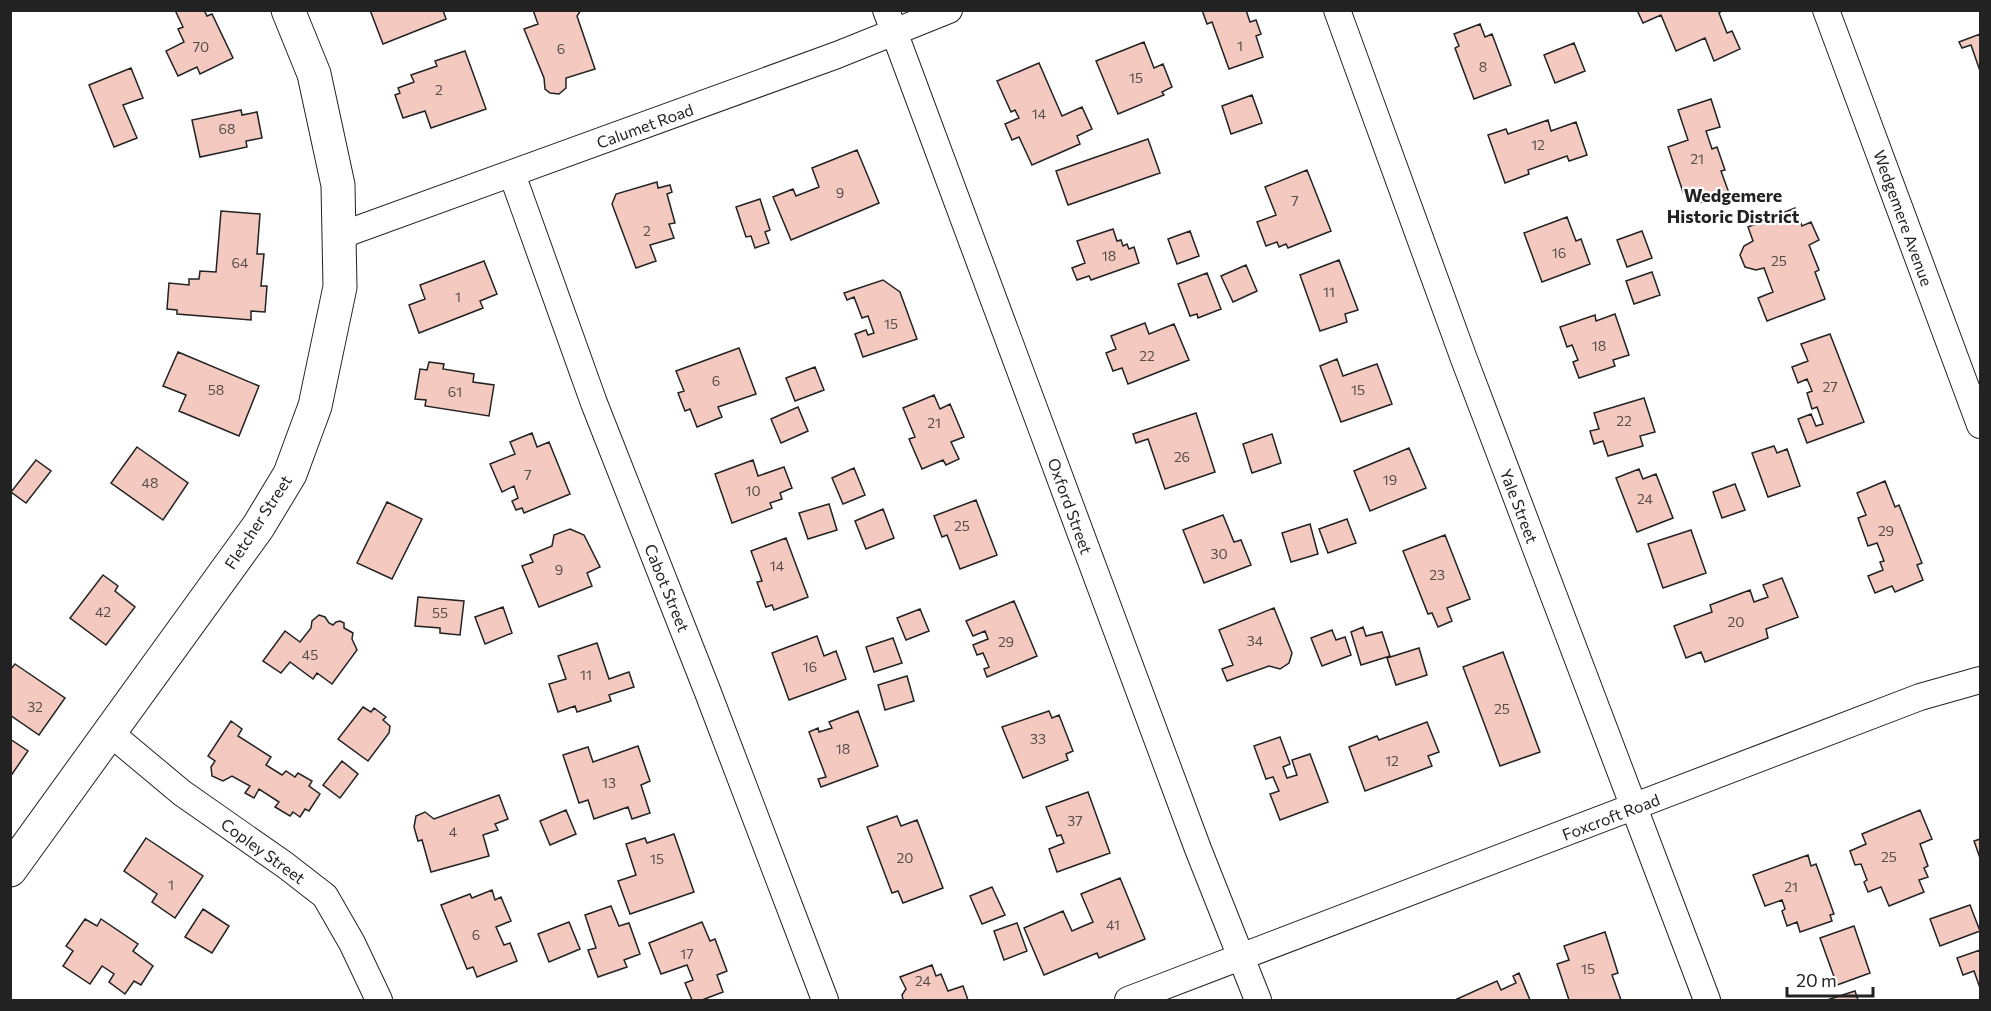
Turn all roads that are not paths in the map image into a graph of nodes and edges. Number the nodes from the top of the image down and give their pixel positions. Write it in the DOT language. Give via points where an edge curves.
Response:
graph roads {
  1 [pos="288,10"];
  2 [pos="949,10"];
  3 [pos="1336,10"];
  4 [pos="1826,10"];
  5 [pos="890,21"];
  6 [pos="512,174"];
  7 [pos="339,236"];
  8 [pos="1980,425"];
  9 [pos="1980,680"];
  10 [pos="109,732"];
  11 [pos="1634,808"];
  12 [pos="10,870"];
  13 [pos="1242,958"];
  14 [pos="379,1000"];
  15 [pos="825,1000"];
  16 [pos="1128,1000"];
  17 [pos="1258,1000"];
  18 [pos="1707,1000"];
  1 -- 7 [label="street, Fletcher Street" via="314,74 338,185"];
  2 -- 5 [label="street, Calumet Road"];
  3 -- 11 [label="street, Yale Street"];
  4 -- 8 [label="street, Wedgemere Avenue"];
  5 -- 6 [label="street, Calumet Road" via="815,63"];
  5 -- 13 [label="street, Oxford Street"];
  6 -- 7 [label="street, Calumet Road"];
  6 -- 15 [label="street, Cabot Street" via="594,403"];
  7 -- 10 [label="street, Fletcher Street" via="340,287 315,406 290,474 258,527"];
  9 -- 11 [label="street, Foxcroft Road" via="1920,697"];
  10 -- 12 [label="street, Fletcher Street"];
  10 -- 14 [label="street, Copley Street" via="182,793 325,896"];
  11 -- 13 [label="street, Foxcroft Road"];
  11 -- 18 [label="street, Yale Street"];
  13 -- 16 [label="street, Foxcroft Road"];
  13 -- 17 [label="street, Oxford Street"];
}
